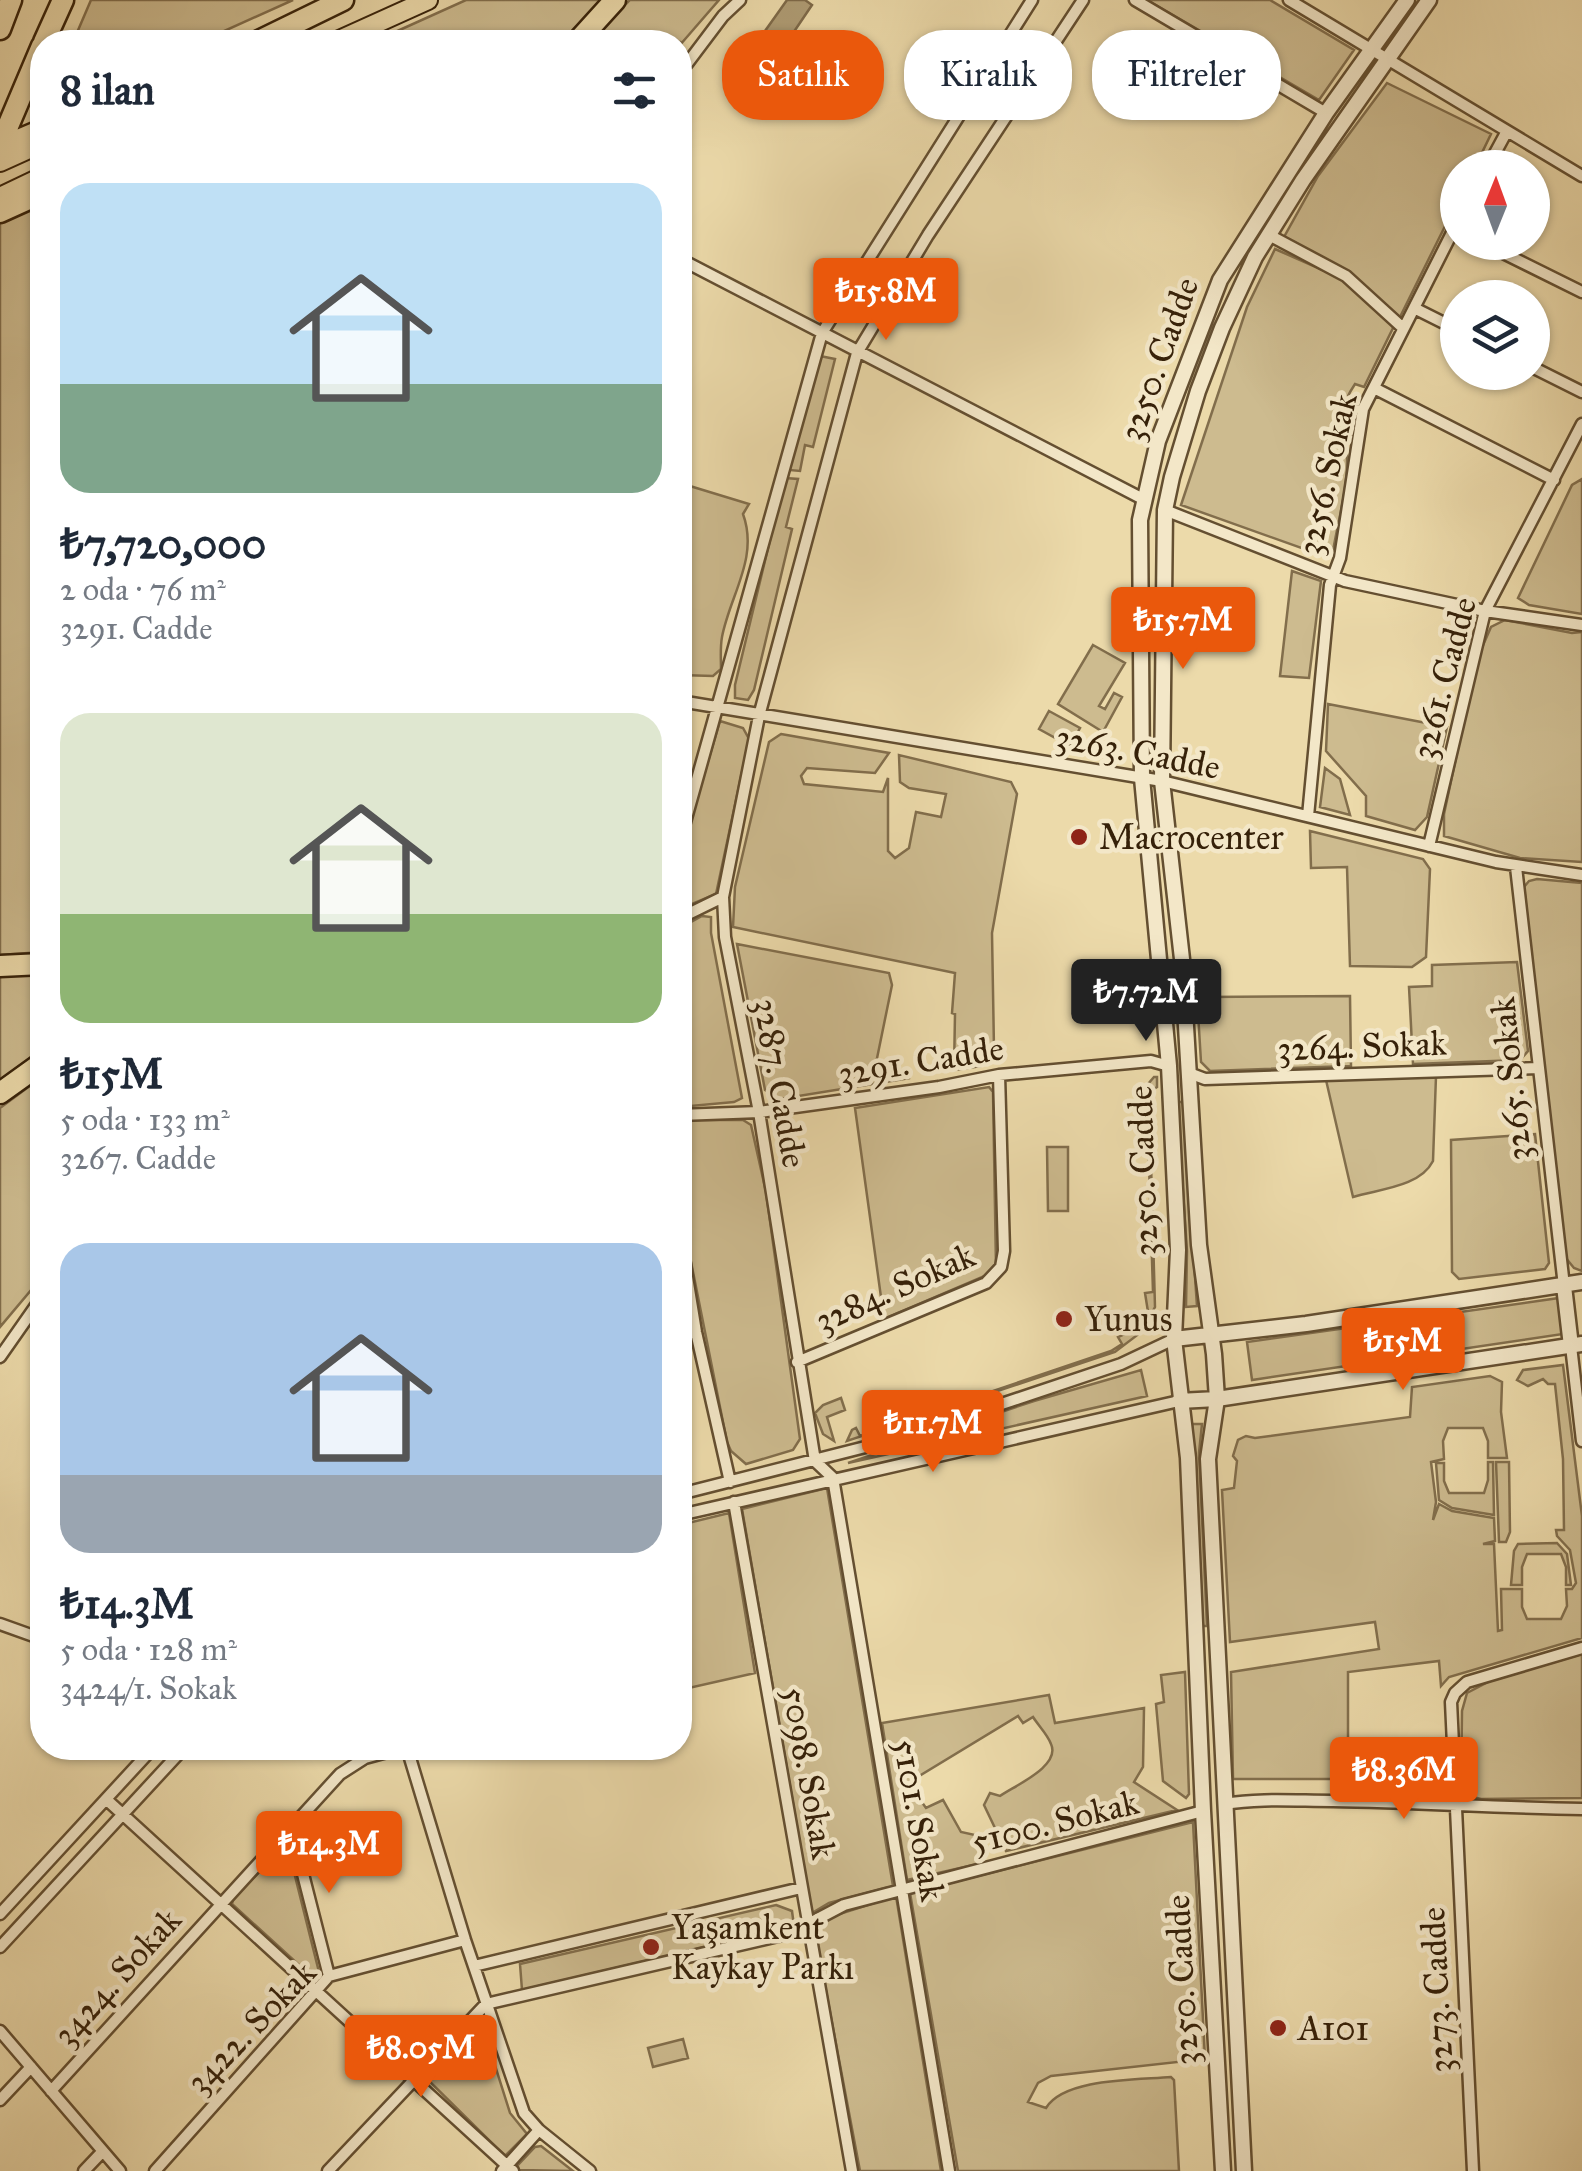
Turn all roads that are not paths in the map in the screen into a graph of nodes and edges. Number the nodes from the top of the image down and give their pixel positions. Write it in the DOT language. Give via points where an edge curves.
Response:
graph roads {
  1 [pos="12,0"];
  2 [pos="65,0"];
  3 [pos="343,0"];
  4 [pos="352,0"];
  5 [pos="428,0"];
  6 [pos="616,0"];
  7 [pos="740,0"];
  8 [pos="1032,0"];
  9 [pos="1083,0"];
  10 [pos="1136,0"];
  11 [pos="1289,0"];
  12 [pos="1408,0"];
  13 [pos="1428,0"];
  14 [pos="0,30"];
  15 [pos="50,30"];
  16 [pos="287,30"];
  17 [pos="287,30"];
  18 [pos="362,30"];
  19 [pos="588,30"];
  20 [pos="1372,51"];
  21 [pos="692,58"];
  22 [pos="1387,60"];
  23 [pos="30,76"];
  24 [pos="1326,113"];
  25 [pos="1506,132"];
  26 [pos="30,135"];
  27 [pos="0,146"];
  28 [pos="30,148"];
  29 [pos="1496,150"];
  30 [pos="0,162"];
  31 [pos="1582,176"];
  32 [pos="30,183"];
  33 [pos="0,197"];
  34 [pos="30,198"];
  35 [pos="0,212"];
  36 [pos="1268,235"];
  37 [pos="1440,258"];
  38 [pos="1517,260"];
  39 [pos="692,264"];
  40 [pos="1582,292"];
  41 [pos="1414,308"];
  42 [pos="1440,321"];
  43 [pos="1404,328"];
  44 [pos="822,334"];
  45 [pos="857,352"];
  46 [pos="1550,376"];
  47 [pos="1374,388"];
  48 [pos="1582,392"];
  49 [pos="1582,424"];
  50 [pos="1554,480"];
  51 [pos="1142,499"];
  52 [pos="1165,510"];
  53 [pos="1333,576"];
  54 [pos="1485,610"];
  55 [pos="1582,625"];
  56 [pos="692,703"];
  57 [pos="718,708"];
  58 [pos="759,716"];
  59 [pos="1142,778"];
  60 [pos="1162,781"];
  61 [pos="692,798"];
  62 [pos="1308,816"];
  63 [pos="1430,846"];
  64 [pos="1516,867"];
  65 [pos="1582,874"];
  66 [pos="723,897"];
  67 [pos="692,912"];
  68 [pos="30,965"];
  69 [pos="0,966"];
  70 [pos="1169,1066"];
  71 [pos="1538,1068"];
  72 [pos="30,1071"];
  73 [pos="1190,1073"];
  74 [pos="999,1075"];
  75 [pos="0,1093"];
  76 [pos="759,1112"];
  77 [pos="692,1115"];
  78 [pos="1582,1282"];
  79 [pos="1564,1286"];
  80 [pos="692,1308"];
  81 [pos="30,1314"];
  82 [pos="696,1332"];
  83 [pos="692,1333"];
  84 [pos="1212,1334"];
  85 [pos="1174,1339"];
  86 [pos="1576,1345"];
  87 [pos="0,1357"];
  88 [pos="797,1362"];
  89 [pos="1217,1399"];
  90 [pos="1179,1401"];
  91 [pos="1582,1442"];
  92 [pos="815,1461"];
  93 [pos="833,1478"];
  94 [pos="730,1482"];
  95 [pos="692,1491"];
  96 [pos="734,1502"];
  97 [pos="692,1512"];
  98 [pos="0,1624"];
  99 [pos="30,1634"];
  100 [pos="1582,1648"];
  101 [pos="142,1760"];
  102 [pos="173,1760"];
  103 [pos="367,1760"];
  104 [pos="409,1760"];
  105 [pos="107,1800"];
  106 [pos="1224,1804"];
  107 [pos="1456,1806"];
  108 [pos="1582,1809"];
  109 [pos="1202,1811"];
  110 [pos="124,1814"];
  111 [pos="291,1827"];
  112 [pos="801,1888"];
  113 [pos="902,1888"];
  114 [pos="222,1902"];
  115 [pos="0,1914"];
  116 [pos="808,1923"];
  117 [pos="465,1940"];
  118 [pos="0,1947"];
  119 [pos="474,1966"];
  120 [pos="328,1976"];
  121 [pos="317,1989"];
  122 [pos="486,2004"];
  123 [pos="0,2032"];
  124 [pos="31,2067"];
  125 [pos="414,2078"];
  126 [pos="51,2090"];
  127 [pos="0,2100"];
  128 [pos="538,2130"];
  129 [pos="102,2151"];
  130 [pos="508,2169"];
  131 [pos="84,2171"];
  132 [pos="120,2171"];
  133 [pos="155,2171"];
  134 [pos="328,2171"];
  135 [pos="590,2171"];
  136 [pos="852,2171"];
  137 [pos="949,2171"];
  138 [pos="1223,2171"];
  139 [pos="1244,2171"];
  140 [pos="1474,2171"];
  1 -- 14 [label="highway"];
  2 -- 15 [label="highway"];
  3 -- 16 [label="highway"];
  4 -- 17 [label="highway"];
  5 -- 18 [label="highway"];
  6 -- 19 [label="highway"];
  7 -- 21 [label="street"];
  8 -- 44 [label="street"];
  9 -- 45 [label="street, 3287. Cadde"];
  10 -- 24 [label="street"];
  11 -- 20 [label="street"];
  12 -- 20 [label="street, 3250. Cadde"];
  13 -- 22 [label="street, 3250. Cadde"];
  20 -- 22 [label="street"];
  20 -- 24 [label="street, 3250. Cadde"];
  22 -- 25 [label="street"];
  22 -- 36 [label="street, 3250. Cadde"];
  23 -- 27 [label="highway"];
  24 -- 51 [label="street, 3250. Cadde" via="1220,280 1178,382"];
  25 -- 29 [label="street"];
  25 -- 31 [label="street"];
  26 -- 27 [label="highway"];
  28 -- 30 [label="highway"];
  32 -- 33 [label="highway"];
  34 -- 35 [label="highway"];
  36 -- 43 [label="street" via="1346,276"];
  36 -- 52 [label="street, 3250. Cadde" via="1210,358"];
  37 -- 41 [label="street, 3256. Sokak"];
  38 -- 40 [label="street"];
  39 -- 44 [label="street"];
  41 -- 42 [label="street"];
  41 -- 43 [label="street, 3256. Sokak"];
  43 -- 47 [label="street, 3256. Sokak"];
  44 -- 45 [label="street"];
  44 -- 57 [label="street"];
  45 -- 51 [label="street"];
  45 -- 58 [label="street, 3287. Cadde"];
  46 -- 48 [label="street"];
  47 -- 50 [label="street"];
  47 -- 53 [label="street, 3256. Sokak" via="1358,428"];
  49 -- 50 [label="street, 3261. Cadde"];
  50 -- 54 [label="street, 3261. Cadde"];
  51 -- 52 [label="street"];
  51 -- 59 [label="street, 3250. Cadde"];
  52 -- 53 [label="street"];
  52 -- 60 [label="street, 3250. Cadde"];
  53 -- 54 [label="street"];
  53 -- 62 [label="street, 3256. Sokak"];
  54 -- 55 [label="street"];
  54 -- 63 [label="street, 3261. Cadde"];
  56 -- 57 [label="street, 3263. Cadde"];
  57 -- 58 [label="street, 3263. Cadde"];
  57 -- 61 [label="street"];
  58 -- 59 [label="street, 3263. Cadde"];
  58 -- 66 [label="street, 3287. Cadde"];
  59 -- 60 [label="street, 3263. Cadde"];
  59 -- 70 [label="street, 3250. Cadde"];
  60 -- 62 [label="street, 3263. Cadde"];
  60 -- 73 [label="street, 3250. Cadde"];
  62 -- 63 [label="street, 3263. Cadde"];
  63 -- 64 [label="street, 3263. Cadde"];
  64 -- 65 [label="street, 3263. Cadde"];
  64 -- 71 [label="street, 3265. Sokak"];
  66 -- 67 [label="street"];
  66 -- 76 [label="street, 3287. Cadde"];
  68 -- 69 [label="highway"];
  70 -- 73 [label="street"];
  70 -- 74 [label="street, 3291. Cadde" via="1151,1061"];
  70 -- 85 [label="street, 3250. Cadde" via="1178,1250"];
  71 -- 73 [label="street, 3264. Sokak" via="1205,1080"];
  71 -- 79 [label="street, 3265. Sokak"];
  72 -- 75 [label="highway"];
  73 -- 84 [label="street, 3250. Cadde" via="1199,1245"];
  74 -- 76 [label="street, 3291. Cadde"];
  74 -- 88 [label="street, 3284. Sokak" via="1004,1252 998,1272 986,1283"];
  76 -- 77 [label="street, 3291. Cadde"];
  76 -- 88 [label="street, 3287. Cadde"];
  78 -- 79 [label="street"];
  79 -- 84 [label="street"];
  79 -- 86 [label="street"];
  80 -- 82 [label="street"];
  81 -- 87 [label="street"];
  82 -- 83 [label="street"];
  82 -- 94 [label="street"];
  84 -- 85 [label="street"];
  84 -- 89 [label="street, 3250. Cadde"];
  85 -- 90 [label="street, 3250. Cadde"];
  85 -- 92 [label="street" via="1121,1364"];
  86 -- 89 [label="street"];
  86 -- 91 [label="street"];
  88 -- 92 [label="street, 3287. Cadde"];
  89 -- 90 [label="street"];
  89 -- 106 [label="street, 3250. Cadde" via="1208,1459"];
  90 -- 93 [label="street"];
  90 -- 109 [label="street, 3250. Cadde" via="1188,1458"];
  92 -- 93 [label="street"];
  92 -- 94 [label="street"];
  93 -- 96 [label="street"];
  93 -- 113 [label="street, 5101. Sokak"];
  94 -- 95 [label="street"];
  96 -- 97 [label="street"];
  96 -- 112 [label="street, 5098. Sokak"];
  98 -- 99 [label="street"];
  100 -- 107 [label="street, 3273. Cadde" via="1460,1686 1450,1710"];
  101 -- 105 [label="street"];
  102 -- 110 [label="street"];
  103 -- 111 [label="street, 3424. Sokak" via="351,1765"];
  104 -- 117 [label="street"];
  105 -- 110 [label="street"];
  105 -- 115 [label="street"];
  106 -- 107 [label="street"];
  106 -- 109 [label="street"];
  106 -- 139 [label="street, 3250. Cadde"];
  107 -- 108 [label="street"];
  107 -- 140 [label="street, 3273. Cadde"];
  109 -- 113 [label="street, 5100. Sokak"];
  109 -- 138 [label="street, 3250. Cadde"];
  110 -- 114 [label="street"];
  110 -- 118 [label="street"];
  111 -- 114 [label="street, 3424. Sokak"];
  111 -- 120 [label="street"];
  112 -- 116 [label="street, 5098. Sokak"];
  112 -- 119 [label="street"];
  113 -- 116 [label="street, 5100. Sokak"];
  113 -- 137 [label="street, 5101. Sokak"];
  114 -- 121 [label="street"];
  114 -- 126 [label="street, 3424. Sokak"];
  116 -- 122 [label="street, 5100. Sokak" via="791,1933"];
  116 -- 136 [label="street, 5098. Sokak"];
  117 -- 119 [label="street"];
  117 -- 120 [label="street, 3422. Sokak"];
  119 -- 122 [label="street"];
  120 -- 121 [label="street, 3422. Sokak"];
  121 -- 125 [label="street"];
  121 -- 133 [label="street, 3422. Sokak"];
  122 -- 125 [label="street"];
  122 -- 128 [label="street" via="524,2113"];
  123 -- 124 [label="street"];
  124 -- 126 [label="street"];
  124 -- 127 [label="street"];
  125 -- 130 [label="street"];
  125 -- 134 [label="street"];
  126 -- 129 [label="street"];
  128 -- 130 [label="street"];
  128 -- 135 [label="street"];
  129 -- 131 [label="street"];
  129 -- 132 [label="street"];
}
